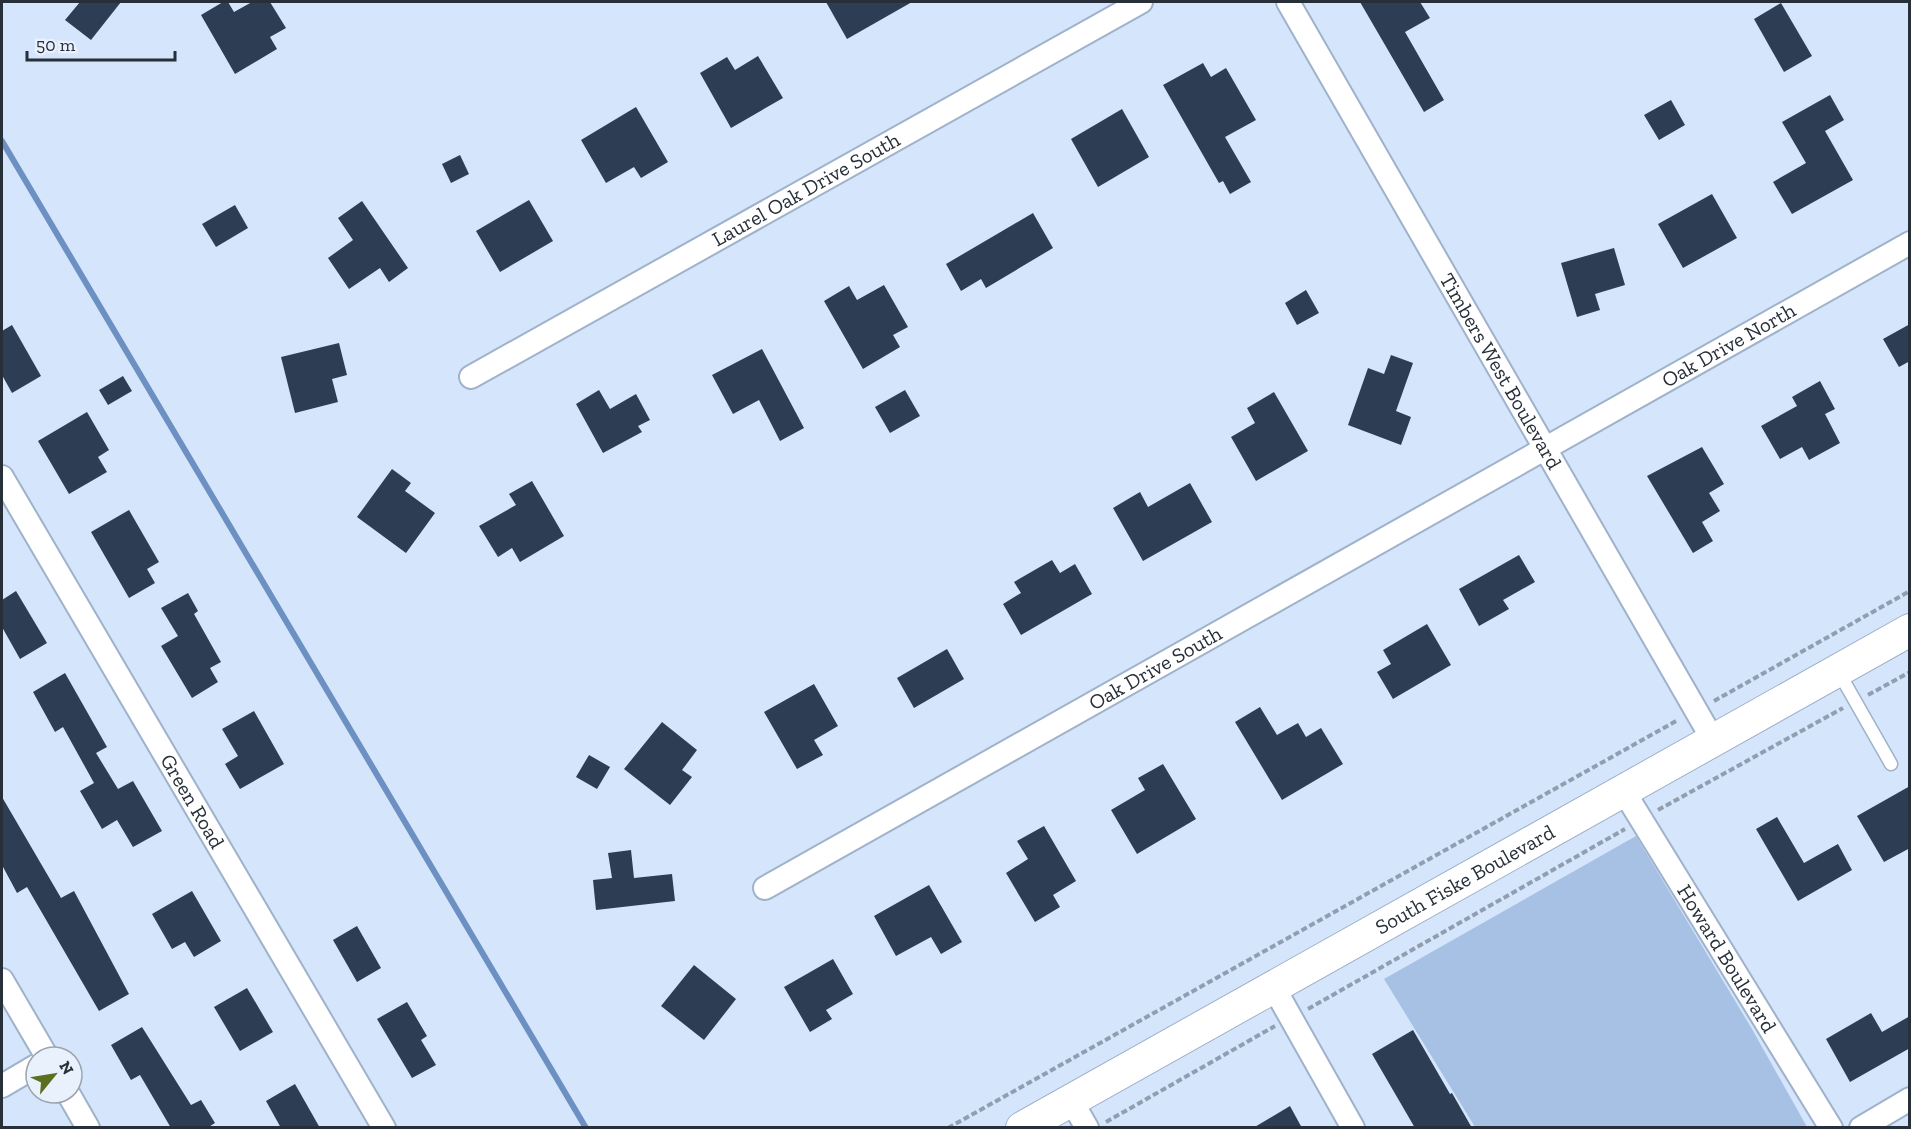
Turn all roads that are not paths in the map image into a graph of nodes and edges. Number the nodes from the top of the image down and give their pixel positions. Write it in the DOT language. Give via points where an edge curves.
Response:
graph roads {
  1 [pos="1142,2"];
  2 [pos="1288,2"];
  3 [pos="1910,243"];
  4 [pos="471,377"];
  5 [pos="1546,447"];
  6 [pos="2,477"];
  7 [pos="1910,630"];
  8 [pos="1838,670"];
  9 [pos="1713,740"];
  10 [pos="1892,764"];
  11 [pos="1623,790"];
  12 [pos="765,888"];
  13 [pos="2,980"];
  14 [pos="1273,986"];
  15 [pos="40,1045"];
  16 [pos="24,1073"];
  17 [pos="2,1086"];
  18 [pos="1910,1099"];
  19 [pos="1071,1100"];
  20 [pos="75,1105"];
  21 [pos="1096,1125"];
  22 [pos="88,1128"];
  23 [pos="384,1128"];
  24 [pos="1022,1128"];
  25 [pos="1353,1128"];
  26 [pos="1831,1128"];
  27 [pos="1861,1128"];
  1 -- 4 [label="street, Laurel Oak Drive South"];
  2 -- 5 [label="street, Timbers West Boulevard"];
  3 -- 5 [label="street, Oak Drive North"];
  5 -- 9 [label="street, Timbers West Boulevard"];
  5 -- 12 [label="street, Oak Drive South"];
  6 -- 23 [label="street, Green Road"];
  7 -- 8 [label="main road, South Fiske Boulevard"];
  8 -- 9 [label="main road, South Fiske Boulevard"];
  8 -- 10 [label="lane"];
  9 -- 11 [label="main road, South Fiske Boulevard"];
  11 -- 14 [label="main road, South Fiske Boulevard"];
  11 -- 26 [label="street, Howard Boulevard"];
  13 -- 15 [label="street"];
  14 -- 19 [label="main road, South Fiske Boulevard"];
  14 -- 25 [label="street"];
  16 -- 17 [label="street"];
  18 -- 27 [label="street"];
  19 -- 21 [label="street"];
  19 -- 24 [label="main road, South Fiske Boulevard"];
  20 -- 22 [label="street"];
}
